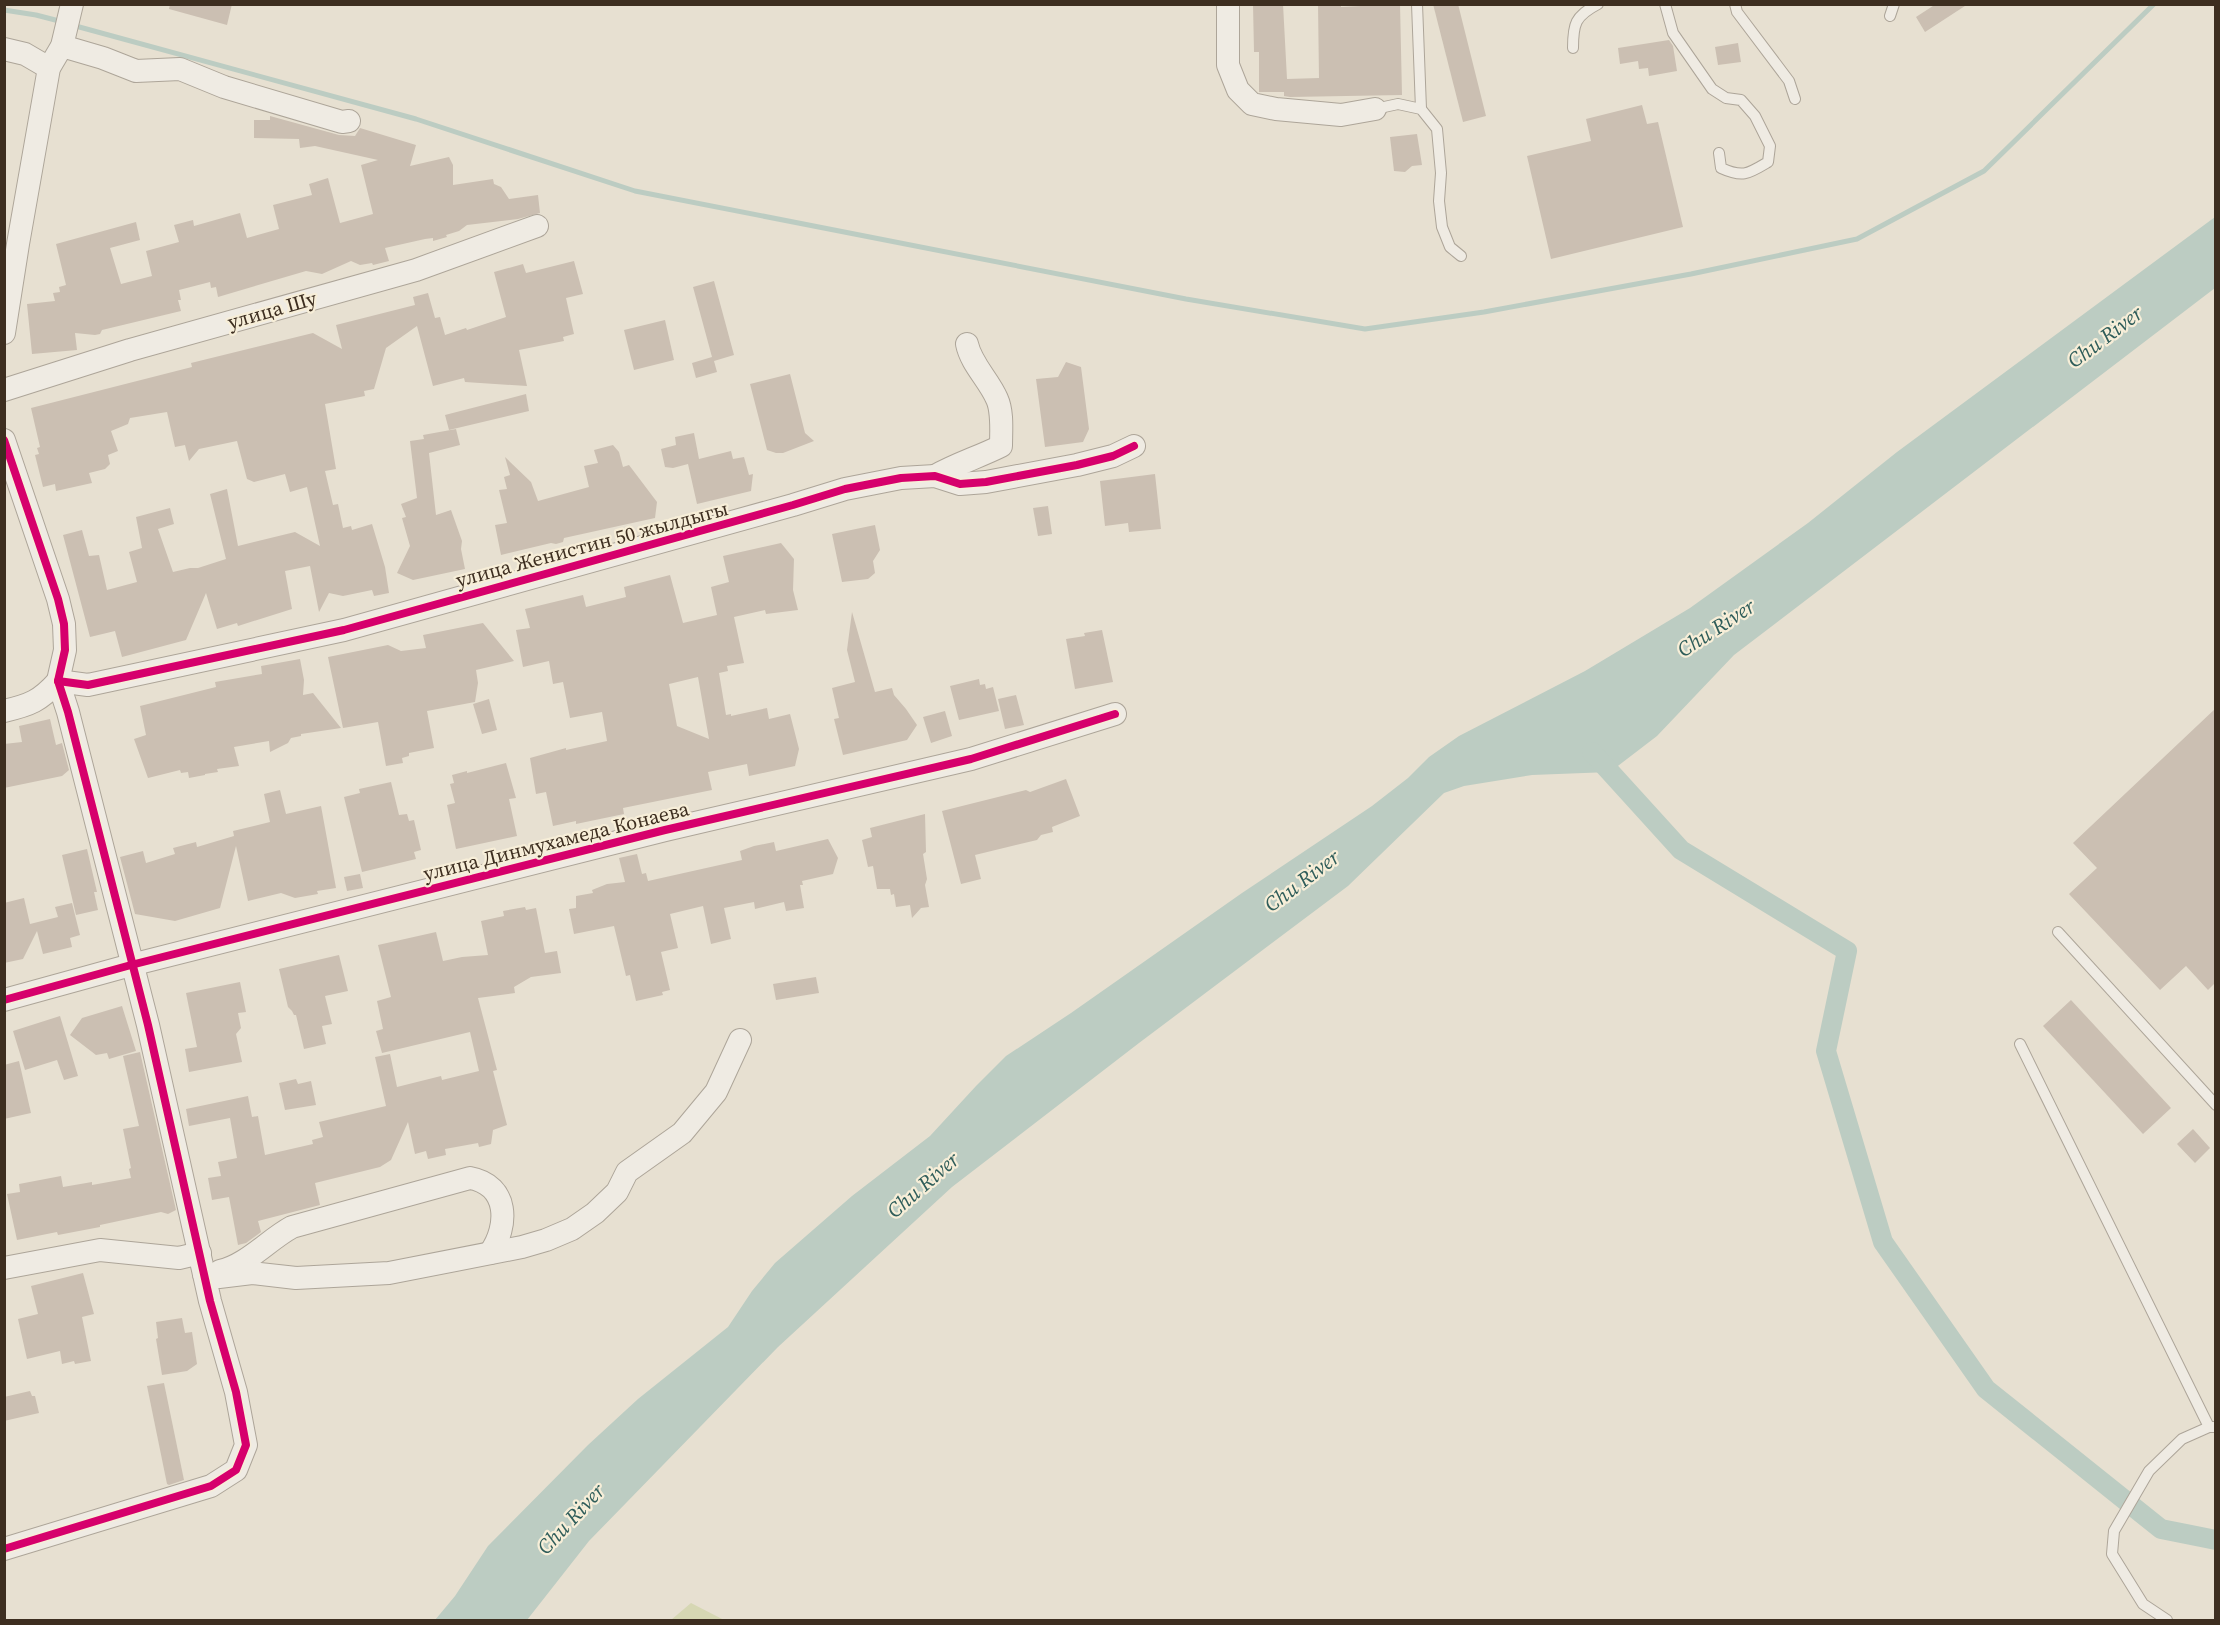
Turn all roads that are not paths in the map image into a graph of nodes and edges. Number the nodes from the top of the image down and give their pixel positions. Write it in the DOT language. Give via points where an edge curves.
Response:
graph roads {
  1 [pos="72,4"];
  2 [pos="1228,4"];
  3 [pos="1418,4"];
  4 [pos="1598,4"];
  5 [pos="1665,4"];
  6 [pos="1735,4"];
  7 [pos="1894,4"];
  8 [pos="1890,16"];
  9 [pos="62,46"];
  10 [pos="1573,48"];
  11 [pos="4,49"];
  12 [pos="50,68"];
  13 [pos="1795,99"];
  14 [pos="1375,109"];
  15 [pos="1421,109"];
  16 [pos="350,121"];
  17 [pos="1719,153"];
  18 [pos="537,226"];
  19 [pos="1461,256"];
  20 [pos="4,333"];
  21 [pos="967,344"];
  22 [pos="4,390"];
  23 [pos="4,441"];
  24 [pos="1134,446"];
  25 [pos="935,476"];
  26 [pos="58,681"];
  27 [pos="4,711"];
  28 [pos="1115,714"];
  29 [pos="2058,932"];
  30 [pos="131,965"];
  31 [pos="4,1000"];
  32 [pos="740,1040"];
  33 [pos="2020,1044"];
  34 [pos="2216,1105"];
  35 [pos="490,1253"];
  36 [pos="202,1263"];
  37 [pos="4,1268"];
  38 [pos="2212,1427"];
  39 [pos="4,1549"];
  40 [pos="2167,1620"];
  1 -- 9 [label="street"];
  2 -- 14 [label="street" via="1228,65 1238,90 1252,104 1341,115"];
  3 -- 15 [label="lane"];
  4 -- 10 [label="lane" via="1579,15 1573,30"];
  5 -- 17 [label="lane" via="1673,33 1712,89 1726,98 1741,100 1755,116 1770,146 1768,162 1748,174 1734,174 1721,168"];
  6 -- 13 [label="lane" via="1789,81"];
  7 -- 8 [label="lane"];
  9 -- 12 [label="street"];
  9 -- 16 [label="street" via="136,71 180,69 269,102"];
  11 -- 12 [label="street" via="25,54"];
  12 -- 20 [label="street"];
  14 -- 15 [label="lane" via="1398,104"];
  15 -- 19 [label="lane" via="1437,129 1442,227 1450,247"];
  18 -- 22 [label="street, улица Шу" via="416,270 130,350"];
  21 -- 25 [label="street" via="998,401 1000,446"];
  23 -- 26 [label="street" via="64,624 65,650"];
  24 -- 25 [label="street, улица Женистин 50 жылдыгы" via="1077,465 986,482 960,484"];
  25 -- 26 [label="street, улица Женистин 50 жылдыгы" via="845,489 344,630 88,685"];
  26 -- 27 [label="street" via="44,697"];
  26 -- 30 [label="street"];
  28 -- 30 [label="street, улица Динмухамеда Конаева" via="971,759 665,830"];
  29 -- 34 [label="lane"];
  30 -- 31 [label="street, улица Динмухамеда Конаева"];
  30 -- 36 [label="street" via="151,1035"];
  32 -- 35 [label="street" via="716,1092 682,1133 627,1172 617,1192 595,1213 546,1240"];
  33 -- 38 [label="lane"];
  35 -- 36 [label="street" via="390,1274 296,1278 252,1273 219,1277"];
  35 -- 36 [label="street" via="503,1226 502,1212 494,1188 483,1180 470,1178 292,1227 227,1269"];
  36 -- 37 [label="street" via="100,1250"];
  36 -- 39 [label="street" via="246,1445 236,1470 211,1486"];
  38 -- 40 [label="lane" via="2182,1439 2149,1471 2115,1532 2112,1554 2143,1604"];
}
